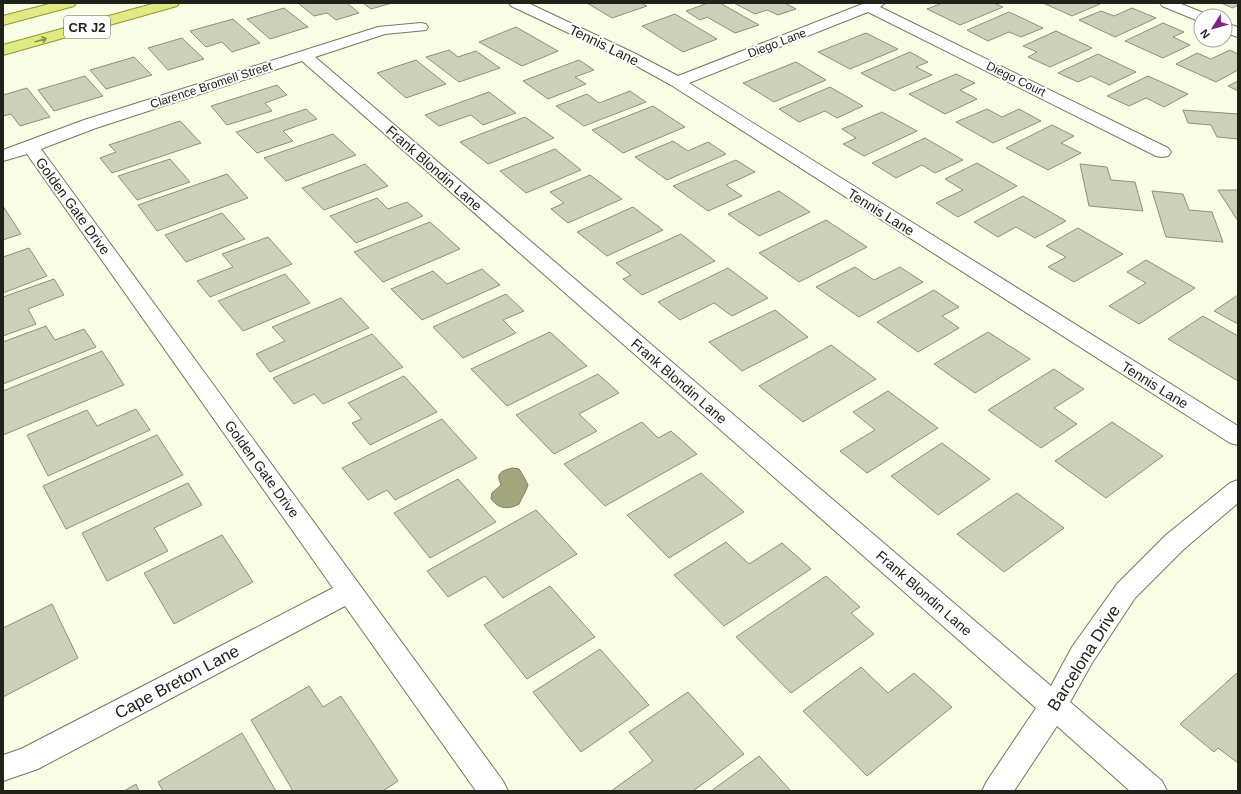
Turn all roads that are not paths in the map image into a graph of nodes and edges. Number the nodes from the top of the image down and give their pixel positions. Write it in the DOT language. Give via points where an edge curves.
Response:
graph roads {
  1 [pos="69,3"];
  2 [pos="172,3"];
  3 [pos="516,3"];
  4 [pos="1167,3"];
  5 [pos="51,5"];
  6 [pos="874,5"];
  7 [pos="1193,14"];
  8 [pos="3,21"];
  9 [pos="421,27"];
  10 [pos="3,50"];
  11 [pos="304,55"];
  12 [pos="676,82"];
  13 [pos="31,147"];
  14 [pos="1162,152"];
  15 [pos="3,156"];
  16 [pos="1238,437"];
  17 [pos="1238,489"];
  18 [pos="350,591"];
  19 [pos="1054,706"];
  20 [pos="3,768"];
  21 [pos="493,791"];
  22 [pos="997,791"];
  23 [pos="1152,791"];
  1 -- 5 [label="main road, CR J2"];
  10 -- 2 [label="main road, CR J2, one-way"];
  3 -- 12 [label="street, Tennis Lane" via="629,56"];
  4 -- 7 [label="street"];
  5 -- 8 [label="main road, CR J2"];
  6 -- 12 [label="street, Diego Lane"];
  6 -- 14 [label="street, Diego Court"];
  9 -- 11 [label="street, Clarence Bromell Street" via="383,30"];
  11 -- 13 [label="street, Clarence Bromell Street" via="90,124"];
  11 -- 19 [label="street, Frank Blondin Lane"];
  12 -- 16 [label="street, Tennis Lane"];
  13 -- 15 [label="street, Clarence Bromell Street"];
  13 -- 18 [label="street, Golden Gate Drive"];
  17 -- 19 [label="street, Barcelona Drive" via="1175,542 1126,591 1082,655"];
  18 -- 20 [label="street, Cape Breton Lane" via="28,760"];
  18 -- 21 [label="street, Golden Gate Drive"];
  19 -- 22 [label="street, Barcelona Drive"];
  19 -- 23 [label="street, Frank Blondin Lane"];
}
